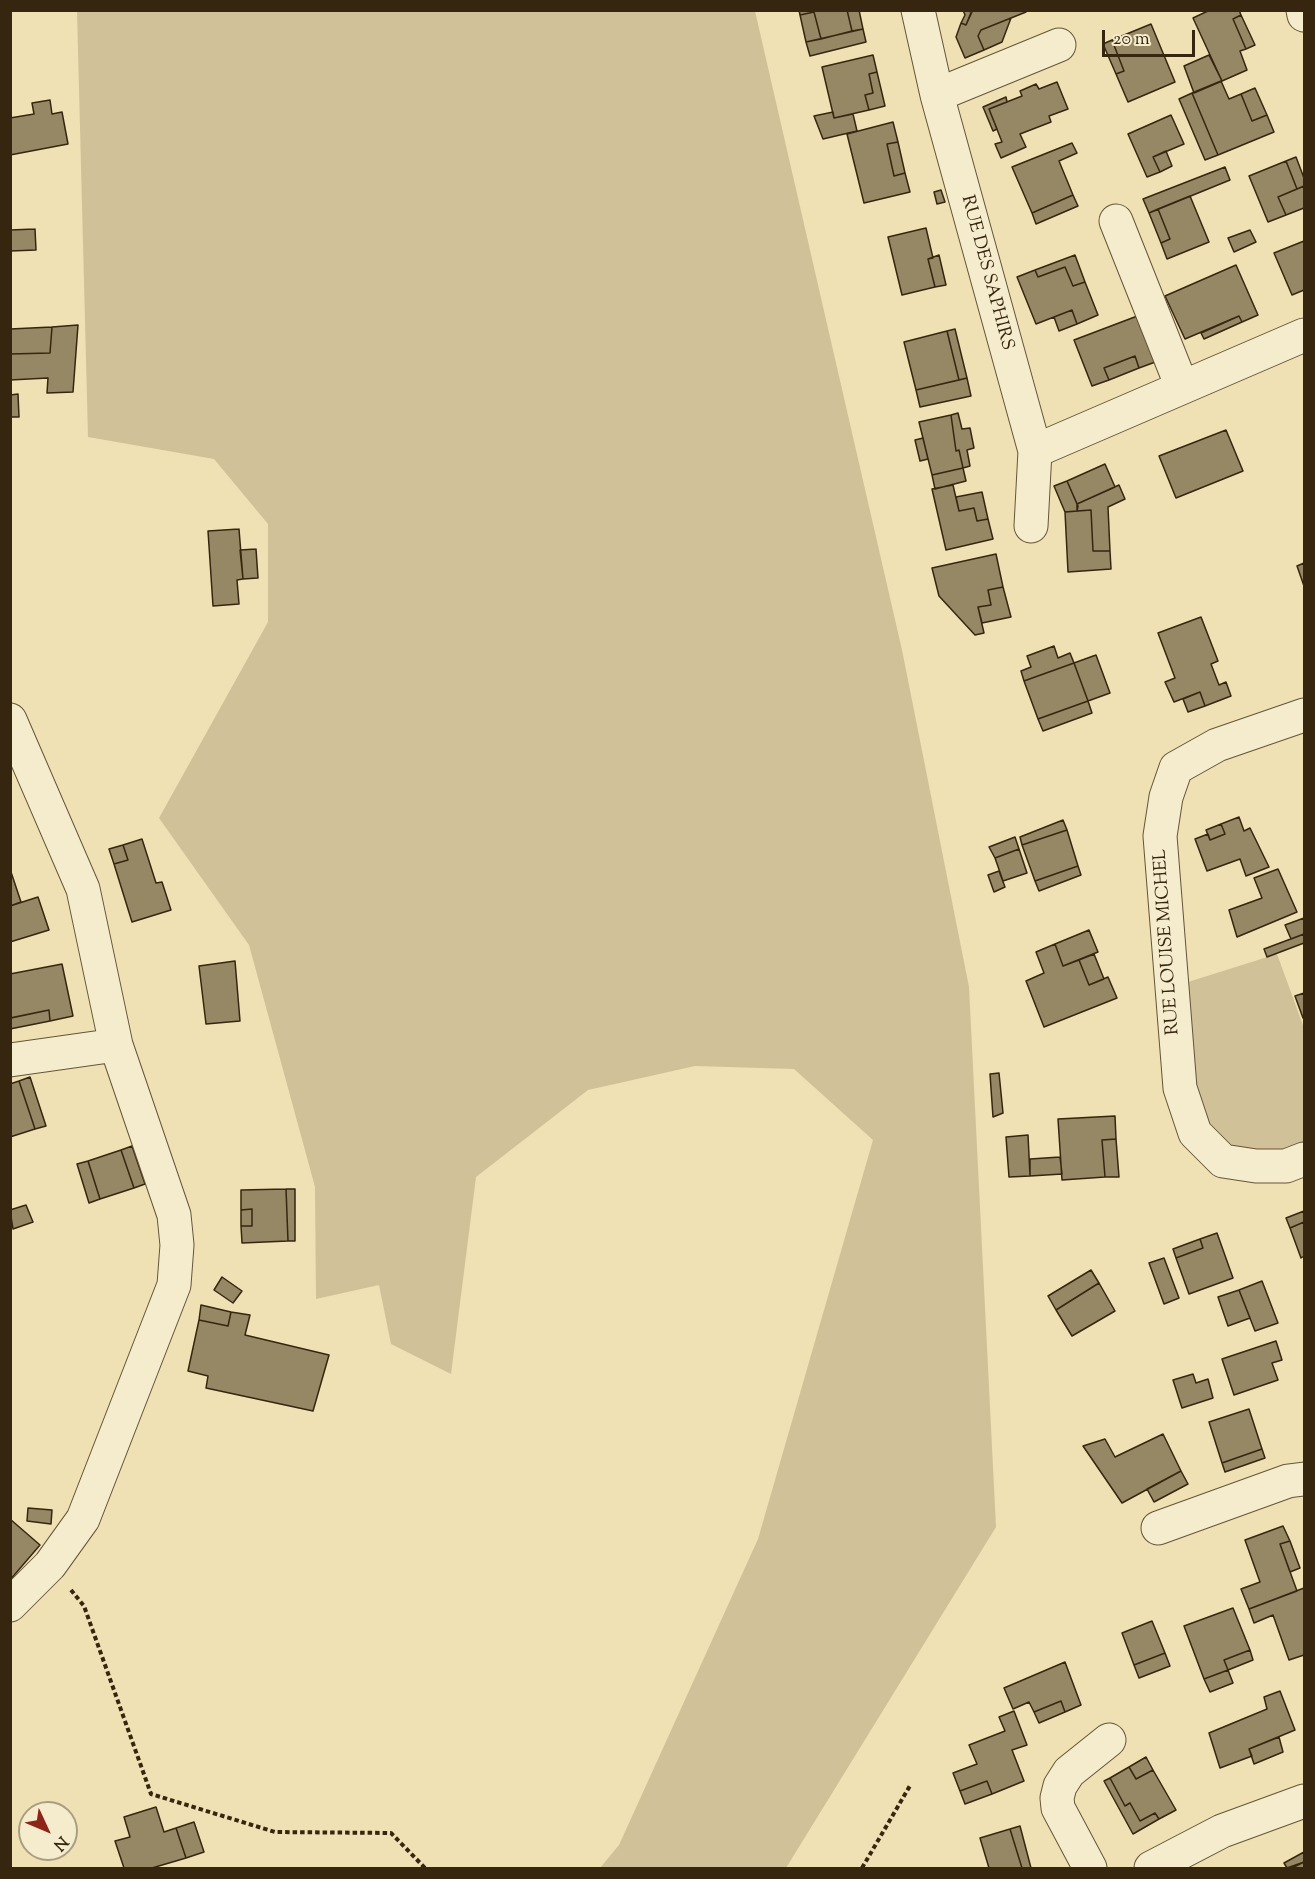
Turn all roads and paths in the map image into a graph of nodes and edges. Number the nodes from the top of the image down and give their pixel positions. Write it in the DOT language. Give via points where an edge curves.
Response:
graph roads {
  1 [pos="918,10"];
  2 [pos="1059,45"];
  3 [pos="937,95"];
  4 [pos="1116,221"];
  5 [pos="1305,335"];
  6 [pos="1182,387"];
  7 [pos="1035,450"];
  8 [pos="1031,526"];
  9 [pos="1305,715"];
  10 [pos="10,720"];
  11 [pos="116,1045"];
  12 [pos="10,1060"];
  13 [pos="1305,1159"];
  14 [pos="1305,1479"];
  15 [pos="1158,1528"];
  16 [pos="50,1565"];
  17 [pos="10,1605"];
  18 [pos="1109,1740"];
  19 [pos="911,1784"];
  20 [pos="1305,1801"];
  21 [pos="426,1869"];
  22 [pos="862,1869"];
  23 [pos="1090,1869"];
  24 [pos="1151,1869"];
  1 -- 3 [label="street, RUE DES SAPHIRS"];
  2 -- 3 [label="street"];
  3 -- 7 [label="street, RUE DES SAPHIRS"];
  4 -- 6 [label="street"];
  5 -- 6 [label="street"];
  6 -- 7 [label="street"];
  7 -- 8 [label="street, RUE DES SAPHIRS"];
  9 -- 13 [label="street, RUE LOUISE MICHEL" via="1217,745 1176,768 1166,797 1161,836 1180,1088 1195,1133 1223,1161 1286,1166"];
  10 -- 11 [label="street" via="83,890"];
  11 -- 12 [label="street"];
  11 -- 16 [label="street" via="174,1215 174,1285 83,1519"];
  14 -- 15 [label="street" via="1288,1481"];
  16 -- 17 [label="street"];
  16 -- 21 [label="path" via="84,1606 151,1794 276,1832 391,1833"];
  18 -- 23 [label="street" via="1069,1772 1058,1798 1058,1808"];
  19 -- 22 [label="path"];
  20 -- 24 [label="street" via="1222,1831"];
}
